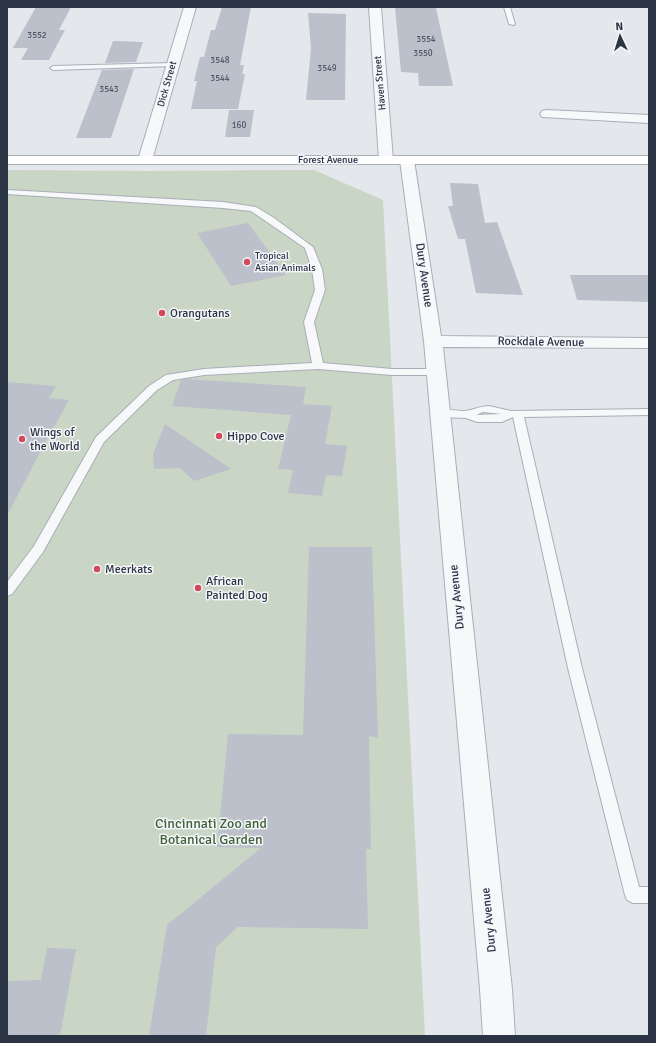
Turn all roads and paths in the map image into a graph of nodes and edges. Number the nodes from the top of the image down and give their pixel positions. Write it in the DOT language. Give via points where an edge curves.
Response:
graph roads {
  1 [pos="190,7"];
  2 [pos="375,7"];
  3 [pos="507,7"];
  4 [pos="512,24"];
  5 [pos="172,65"];
  6 [pos="53,68"];
  7 [pos="547,114"];
  8 [pos="649,119"];
  9 [pos="7,160"];
  10 [pos="145,160"];
  11 [pos="397,160"];
  12 [pos="649,160"];
  13 [pos="7,192"];
  14 [pos="433,341"];
  15 [pos="649,343"];
  16 [pos="318,366"];
  17 [pos="436,372"];
  18 [pos="649,412"];
  19 [pos="440,414"];
  20 [pos="514,414"];
  21 [pos="7,591"];
  22 [pos="649,895"];
  23 [pos="499,1036"];
  1 -- 5 [label="street, Dick Street"];
  2 -- 11 [label="street, Haven Street"];
  3 -- 4 [label="lane"];
  5 -- 6 [label="lane"];
  5 -- 10 [label="street, Dick Street"];
  7 -- 8 [label="street"];
  9 -- 10 [label="street, Forest Avenue"];
  10 -- 11 [label="street, Forest Avenue"];
  11 -- 12 [label="street, Forest Avenue"];
  11 -- 14 [label="street, Dury Avenue"];
  13 -- 16 [label="lane" via="253,209 309,247 318,269 320,290 309,322"];
  14 -- 15 [label="street, Rockdale Avenue"];
  14 -- 17 [label="street, Dury Avenue"];
  16 -- 17 [label="lane" via="392,372"];
  16 -- 21 [label="lane" via="204,372 170,377 153,388 100,440 39,549"];
  17 -- 19 [label="street, Dury Avenue"];
  18 -- 20 [label="lane"];
  19 -- 20 [label="lane" via="468,415 477,419 502,419"];
  19 -- 23 [label="street, Dury Avenue"];
  20 -- 22 [label="lane" via="633,895"];
}
